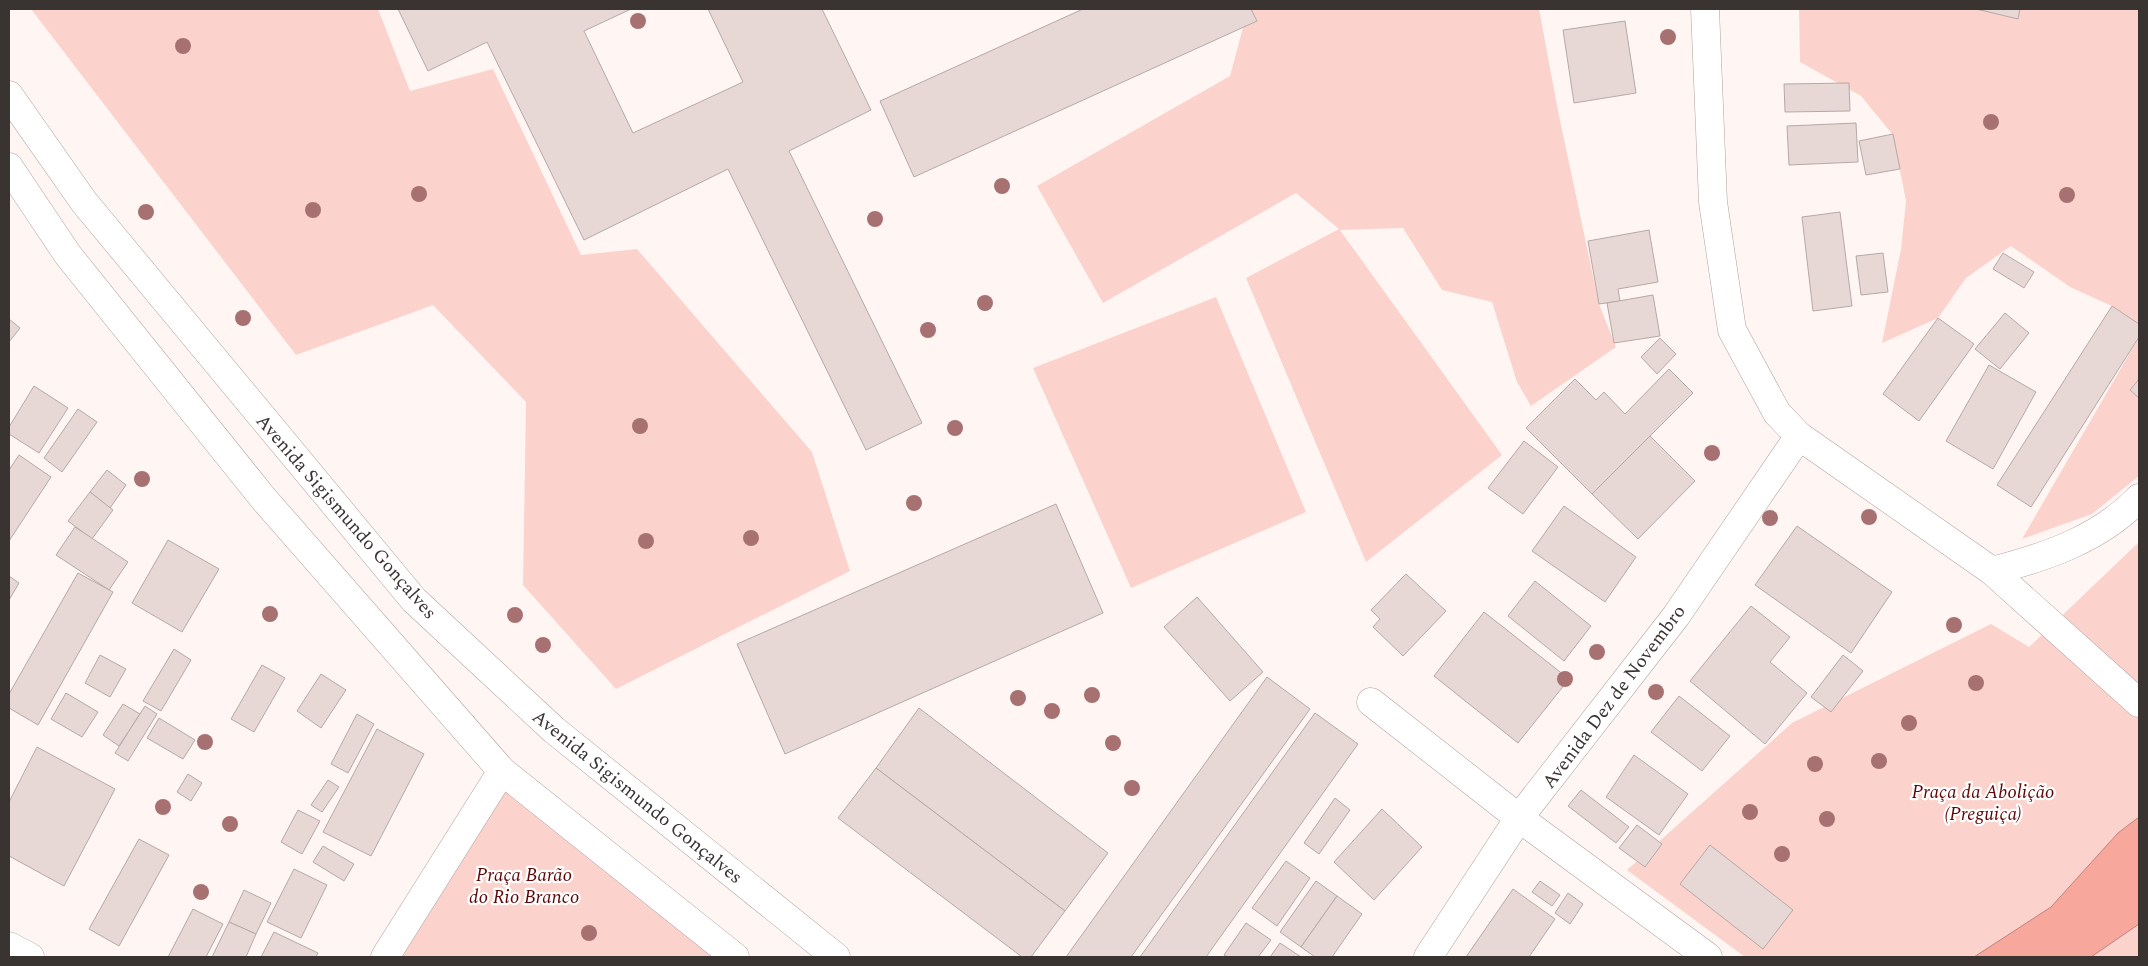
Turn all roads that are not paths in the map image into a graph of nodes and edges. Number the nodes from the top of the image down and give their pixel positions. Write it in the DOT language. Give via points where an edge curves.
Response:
graph roads {
  1 [pos="1705,9"];
  2 [pos="9,95"];
  3 [pos="9,167"];
  4 [pos="1799,436"];
  5 [pos="2139,498"];
  6 [pos="1992,571"];
  7 [pos="1371,702"];
  8 [pos="2139,703"];
  9 [pos="502,771"];
  10 [pos="1520,818"];
  11 [pos="9,946"];
  12 [pos="30,957"];
  13 [pos="385,957"];
  14 [pos="735,957"];
  15 [pos="836,957"];
  16 [pos="1428,957"];
  17 [pos="1708,957"];
  1 -- 4 [label="street" via="1713,202 1732,330 1777,413"];
  2 -- 15 [label="street, Avenida Sigismundo Gonçalves" via="84,202 414,600 554,730"];
  3 -- 9 [label="street" via="68,254 263,498"];
  4 -- 6 [label="street"];
  4 -- 10 [label="street, Avenida Dez de Novembro" via="1676,616"];
  5 -- 6 [label="street" via="2124,515 2078,542 2042,558"];
  6 -- 8 [label="street"];
  7 -- 10 [label="street"];
  9 -- 13 [label="street"];
  9 -- 14 [label="street"];
  10 -- 16 [label="street, Avenida Dez de Novembro"];
  10 -- 17 [label="street"];
  11 -- 12 [label="street"];
}
